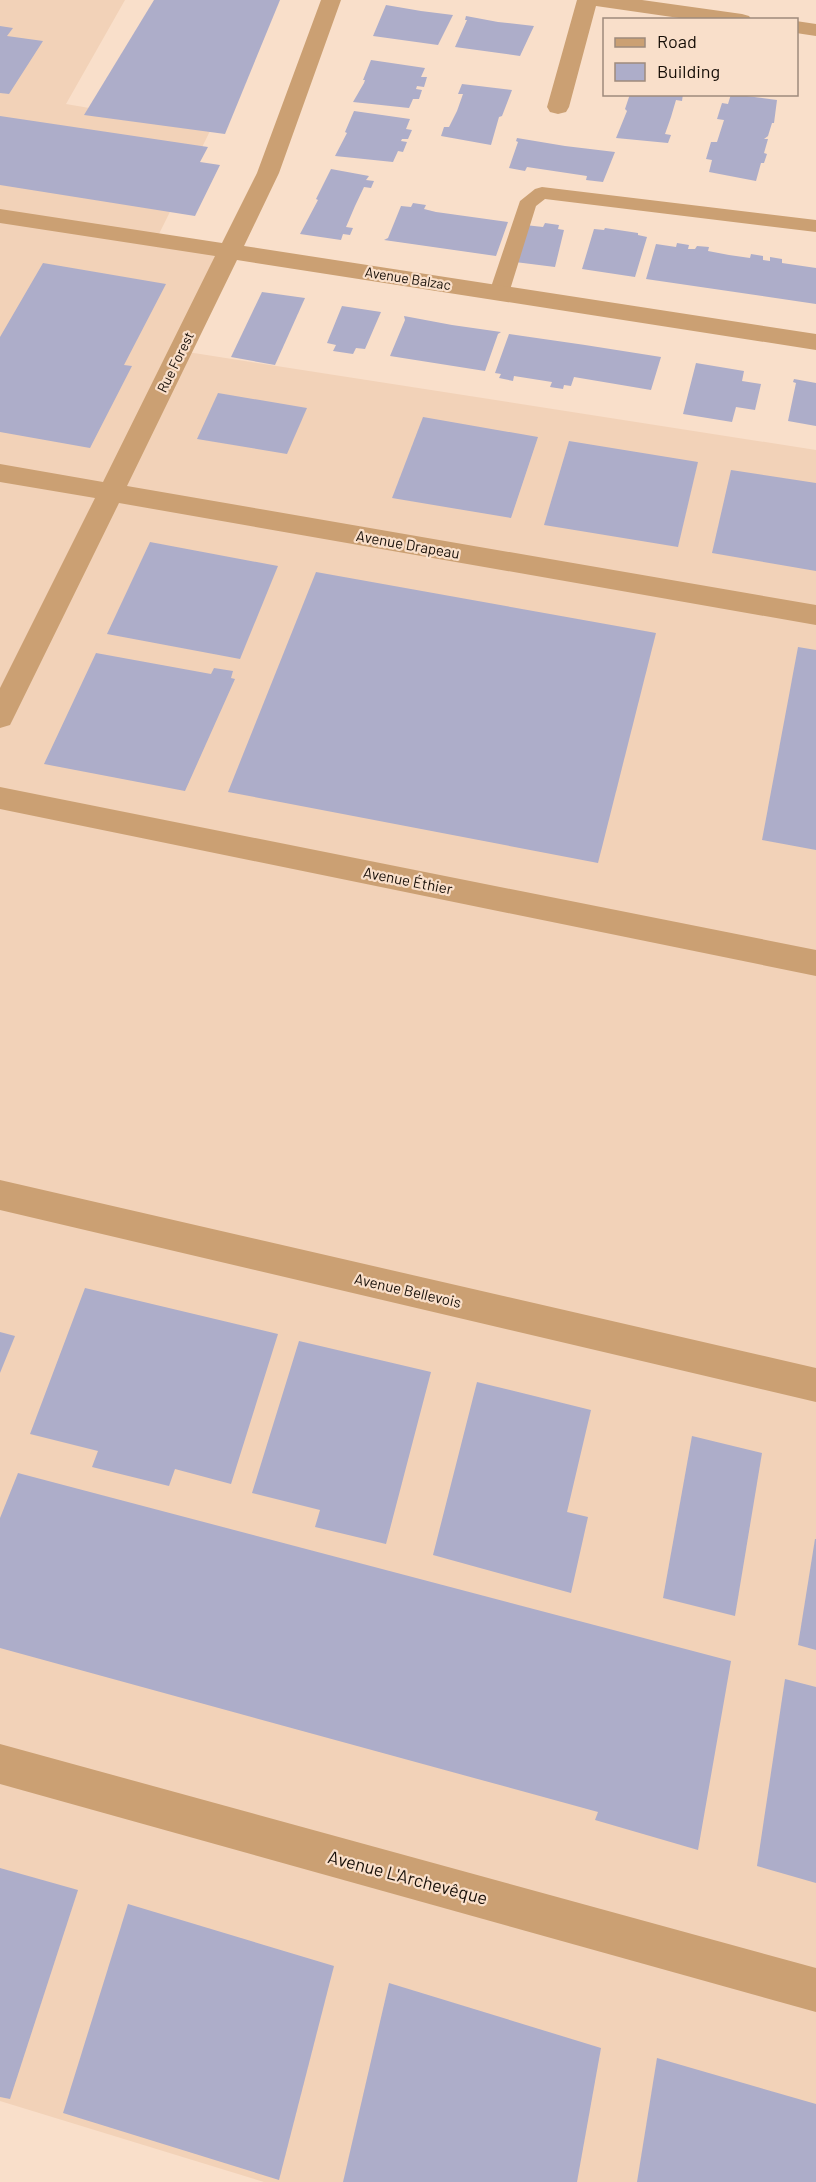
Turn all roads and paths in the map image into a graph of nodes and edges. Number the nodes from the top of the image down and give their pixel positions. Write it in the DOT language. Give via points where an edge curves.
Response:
graph roads {
  1 [pos="331,0"];
  2 [pos="587,0"];
  3 [pos="597,0"];
  4 [pos="728,18"];
  5 [pos="798,27"];
  6 [pos="816,30"];
  7 [pos="558,106"];
  8 [pos="0,216"];
  9 [pos="816,226"];
  10 [pos="229,251"];
  11 [pos="499,292"];
  12 [pos="816,342"];
  13 [pos="0,473"];
  14 [pos="110,492"];
  15 [pos="816,615"];
  16 [pos="0,717"];
  17 [pos="0,798"];
  18 [pos="816,963"];
  19 [pos="0,1195"];
  20 [pos="816,1385"];
  21 [pos="0,1764"];
  22 [pos="816,1990"];
  1 -- 10 [label="street, Rue Forest" via="268,173"];
  2 -- 7 [label="street"];
  3 -- 4 [label="street"];
  5 -- 6 [label="street"];
  8 -- 10 [label="street, Avenue Balzac"];
  9 -- 11 [label="lane" via="542,193 526,207"];
  10 -- 11 [label="street, Avenue Balzac"];
  10 -- 14 [label="street, Rue Forest"];
  11 -- 12 [label="street, Avenue Balzac"];
  13 -- 14 [label="street, Avenue Drapeau"];
  14 -- 15 [label="street, Avenue Drapeau"];
  14 -- 16 [label="street, Rue Forest"];
  17 -- 18 [label="street, Avenue Éthier"];
  19 -- 20 [label="street, Avenue Bellevois"];
  21 -- 22 [label="street, Avenue L'Archevêque"];
}
